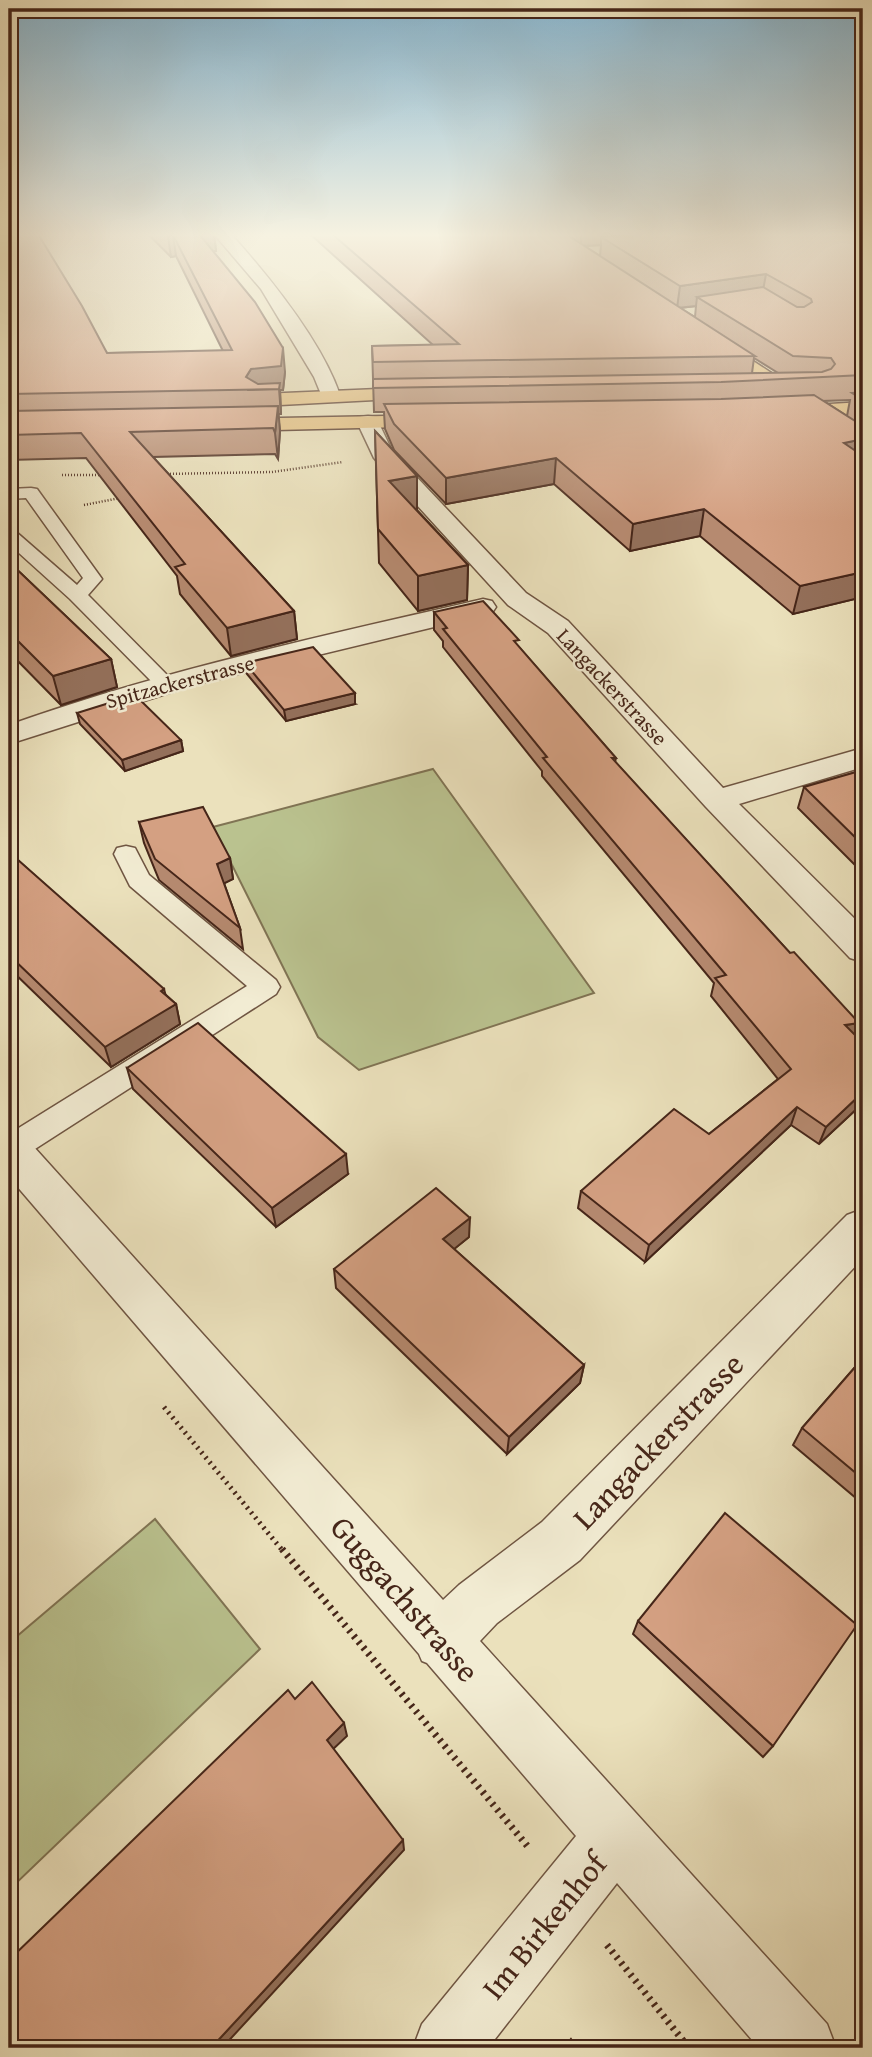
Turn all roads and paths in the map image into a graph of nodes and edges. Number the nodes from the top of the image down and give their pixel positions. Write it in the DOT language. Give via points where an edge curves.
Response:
graph roads {
  1 [pos="295,330"];
  2 [pos="691,330"];
  3 [pos="741,387"];
  4 [pos="780,387"];
  5 [pos="863,390"];
  6 [pos="330,395"];
  7 [pos="448,407"];
  8 [pos="863,408"];
  9 [pos="818,412"];
  10 [pos="769,414"];
  11 [pos="368,422"];
  12 [pos="350,461"];
  13 [pos="159,474"];
  14 [pos="186,474"];
  15 [pos="50,475"];
  16 [pos="104,475"];
  17 [pos="175,479"];
  18 [pos="9,494"];
  19 [pos="127,496"];
  20 [pos="46,513"];
  21 [pos="9,535"];
  22 [pos="77,595"];
  23 [pos="517,599"];
  24 [pos="163,683"];
  25 [pos="9,735"];
  26 [pos="863,757"];
  27 [pos="717,800"];
  28 [pos="126,854"];
  29 [pos="863,949"];
  30 [pos="9,1149"];
  31 [pos="863,1228"];
  32 [pos="155,1397"];
  33 [pos="442,1641"];
  34 [pos="615,1837"];
  35 [pos="568,1896"];
  36 [pos="446,2048"];
  37 [pos="689,2048"];
  38 [pos="803,2048"];
  1 -- 6 [label="street"];
  2 -- 4 [label="main road"];
  3 -- 4 [label="main road"];
  4 -- 5 [label="main road"];
  4 -- 9 [label="main road"];
  6 -- 7 [label="main road"];
  6 -- 7 [label="main road" via="241,402"];
  7 -- 11 [label="main road"];
  7 -- 11 [label="main road" via="211,421"];
  8 -- 9 [label="main road"];
  9 -- 10 [label="main road"];
  11 -- 23 [label="street, Langackerstrasse" via="382,453"];
  12 -- 14 [label="path" via="282,471"];
  13 -- 14 [label="path"];
  14 -- 17 [label="path"];
  15 -- 16 [label="path"];
  18 -- 20 [label="lane" via="31,493"];
  19 -- 20 [label="path"];
  20 -- 22 [label="lane" via="93,579"];
  21 -- 22 [label="lane"];
  22 -- 24 [label="lane"];
  23 -- 24 [label="street, Spitzackerstrasse"];
  23 -- 27 [label="street, Langackerstrasse" via="558,627"];
  24 -- 25 [label="street, Spitzackerstrasse"];
  26 -- 27 [label="street"];
  27 -- 29 [label="street, Langackerstrasse"];
  28 -- 30 [label="lane" via="139,880 266,987"];
  30 -- 33 [label="street, Guggachstrasse"];
  31 -- 33 [label="street, Langackerstrasse" via="561,1541 478,1604"];
  32 -- 35 [label="path"];
  33 -- 34 [label="street, Guggachstrasse"];
  34 -- 35 [label="street, Im Birkenhof"];
  34 -- 38 [label="street, Guggachstrasse"];
  35 -- 36 [label="street, Im Birkenhof"];
  35 -- 37 [label="path"];
}
